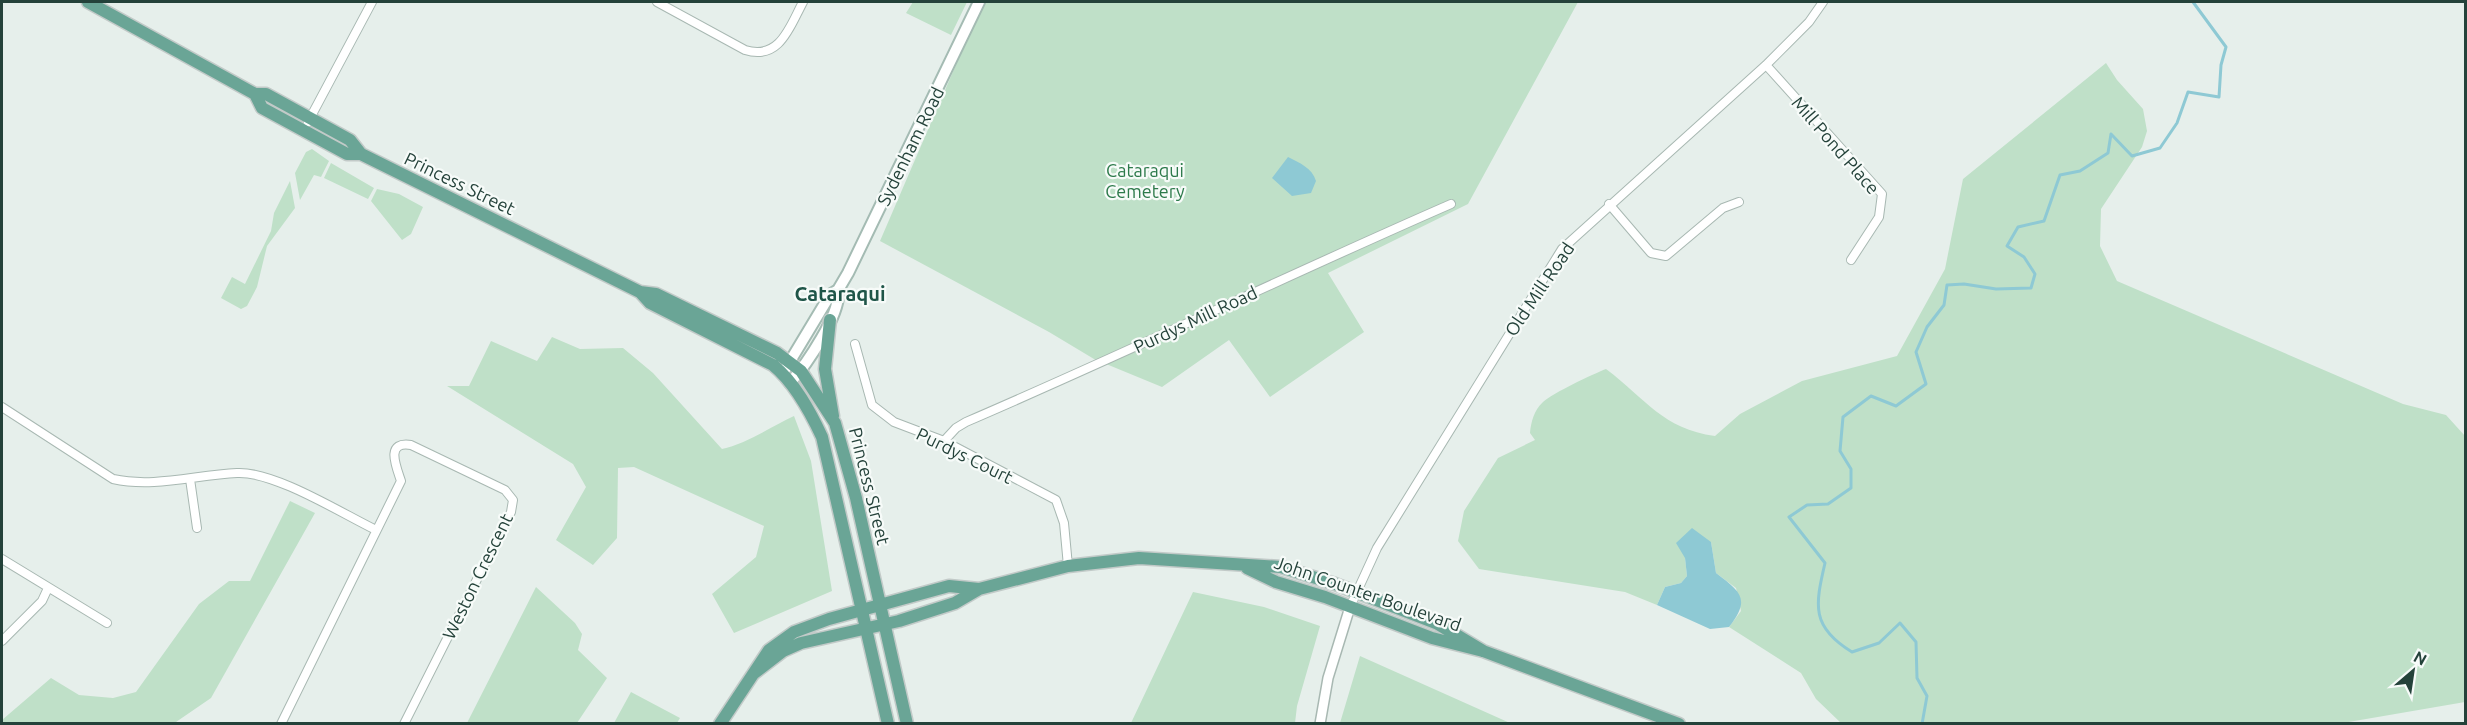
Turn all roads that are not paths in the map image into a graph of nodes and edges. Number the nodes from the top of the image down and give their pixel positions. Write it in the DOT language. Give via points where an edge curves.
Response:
graph roads {
  1 [pos="88,2"];
  2 [pos="372,2"];
  3 [pos="657,2"];
  4 [pos="803,2"];
  5 [pos="979,2"];
  6 [pos="1823,2"];
  7 [pos="1766,65"];
  8 [pos="255,94"];
  9 [pos="310,118"];
  10 [pos="302,131"];
  11 [pos="361,154"];
  12 [pos="1739,202"];
  13 [pos="1450,204"];
  14 [pos="1609,204"];
  15 [pos="1851,260"];
  16 [pos="838,290"];
  17 [pos="640,292"];
  18 [pos="830,320"];
  19 [pos="855,344"];
  20 [pos="790,362"];
  21 [pos="801,371"];
  22 [pos="786,378"];
  23 [pos="2,407"];
  24 [pos="835,423"];
  25 [pos="944,441"];
  26 [pos="190,479"];
  27 [pos="197,528"];
  28 [pos="376,530"];
  29 [pos="2,559"];
  30 [pos="1068,566"];
  31 [pos="1243,566"];
  32 [pos="48,588"];
  33 [pos="979,589"];
  34 [pos="1356,592"];
  35 [pos="879,605"];
  36 [pos="1350,607"];
  37 [pos="861,610"];
  38 [pos="107,623"];
  39 [pos="885,624"];
  40 [pos="865,628"];
  41 [pos="2,641"];
  42 [pos="1483,651"];
  43 [pos="753,674"];
  44 [pos="280,723"];
  45 [pos="404,723"];
  46 [pos="720,723"];
  47 [pos="888,723"];
  48 [pos="907,723"];
  49 [pos="1320,723"];
  50 [pos="1679,723"];
  1 -- 8 [label="main road, Princess Street"];
  2 -- 9 [label="street"];
  3 -- 4 [label="street" via="758,53 783,41"];
  5 -- 16 [label="main road, Sydenham Road"];
  6 -- 7 [label="street, Old Mill Road" via="1809,22"];
  7 -- 14 [label="street, Old Mill Road"];
  7 -- 15 [label="street, Mill Pond Place" via="1882,194 1879,218"];
  8 -- 9 [label="main road, Princess Street" via="266,94"];
  8 -- 10 [label="main road, Princess Street" via="262,108"];
  9 -- 10 [label="street"];
  9 -- 11 [label="main road, Princess Street" via="350,140"];
  10 -- 11 [label="main road, Princess Street" via="347,154"];
  11 -- 17 [label="main road, Princess Street"];
  12 -- 14 [label="street" via="1723,208 1666,256 1651,253"];
  13 -- 25 [label="street, Purdys Mill Road" via="966,422"];
  14 -- 34 [label="street, Old Mill Road" via="1557,256 1383,539"];
  16 -- 18 [label="main road, Sydenham Road" via="840,300"];
  16 -- 20 [label="main road, Sydenham Road" via="830,295"];
  17 -- 20 [label="main road, Princess Street" via="656,294"];
  17 -- 22 [label="main road, Princess Street" via="650,303 773,365"];
  18 -- 21 [label="main road, Sydenham Road"];
  18 -- 24 [label="main road" via="825,369"];
  19 -- 25 [label="street, Purdys Court" via="873,405 894,422"];
  20 -- 21 [label="main road, Princess Street"];
  20 -- 22 [label="main road, Sydenham Road"];
  21 -- 22 [label="main road, Sydenham Road"];
  21 -- 24 [label="main road, Princess Street"];
  22 -- 37 [label="main road, Princess Street" via="822,437"];
  23 -- 26 [label="street" via="113,479 131,483"];
  24 -- 35 [label="main road, Princess Street"];
  25 -- 30 [label="street, Purdys Court" via="1056,500 1064,523"];
  26 -- 27 [label="street"];
  26 -- 28 [label="street" via="237,472 263,475"];
  28 -- 44 [label="street"];
  28 -- 45 [label="street, Weston Crescent" via="402,481 393,455 395,448 403,444 505,490 513,500 511,512"];
  29 -- 32 [label="street"];
  30 -- 31 [label="main road, John Counter Boulevard" via="1139,558"];
  30 -- 33 [label="main road, John Counter Boulevard"];
  31 -- 34 [label="main road, John Counter Boulevard" via="1281,567"];
  31 -- 36 [label="main road, John Counter Boulevard" via="1276,582"];
  32 -- 38 [label="street"];
  32 -- 41 [label="street" via="42,601"];
  33 -- 35 [label="main road, John Counter Boulevard" via="949,586"];
  33 -- 39 [label="main road, John Counter Boulevard" via="955,603"];
  34 -- 36 [label="street, Old Mill Road"];
  34 -- 42 [label="main road, John Counter Boulevard" via="1438,624"];
  35 -- 37 [label="main road, John Counter Boulevard"];
  35 -- 39 [label="main road, Princess Street"];
  36 -- 42 [label="main road, John Counter Boulevard" via="1432,638"];
  36 -- 49 [label="street" via="1328,678"];
  37 -- 40 [label="main road, Princess Street"];
  37 -- 43 [label="main road, John Counter Boulevard" via="812,624 785,637 769,650"];
  39 -- 40 [label="main road, John Counter Boulevard"];
  39 -- 48 [label="main road, Princess Street"];
  40 -- 43 [label="main road, John Counter Boulevard" via="801,643 783,651"];
  40 -- 47 [label="main road, Princess Street"];
  42 -- 50 [label="main road, John Counter Boulevard"];
  43 -- 46 [label="main road, John Counter Boulevard"];
}
